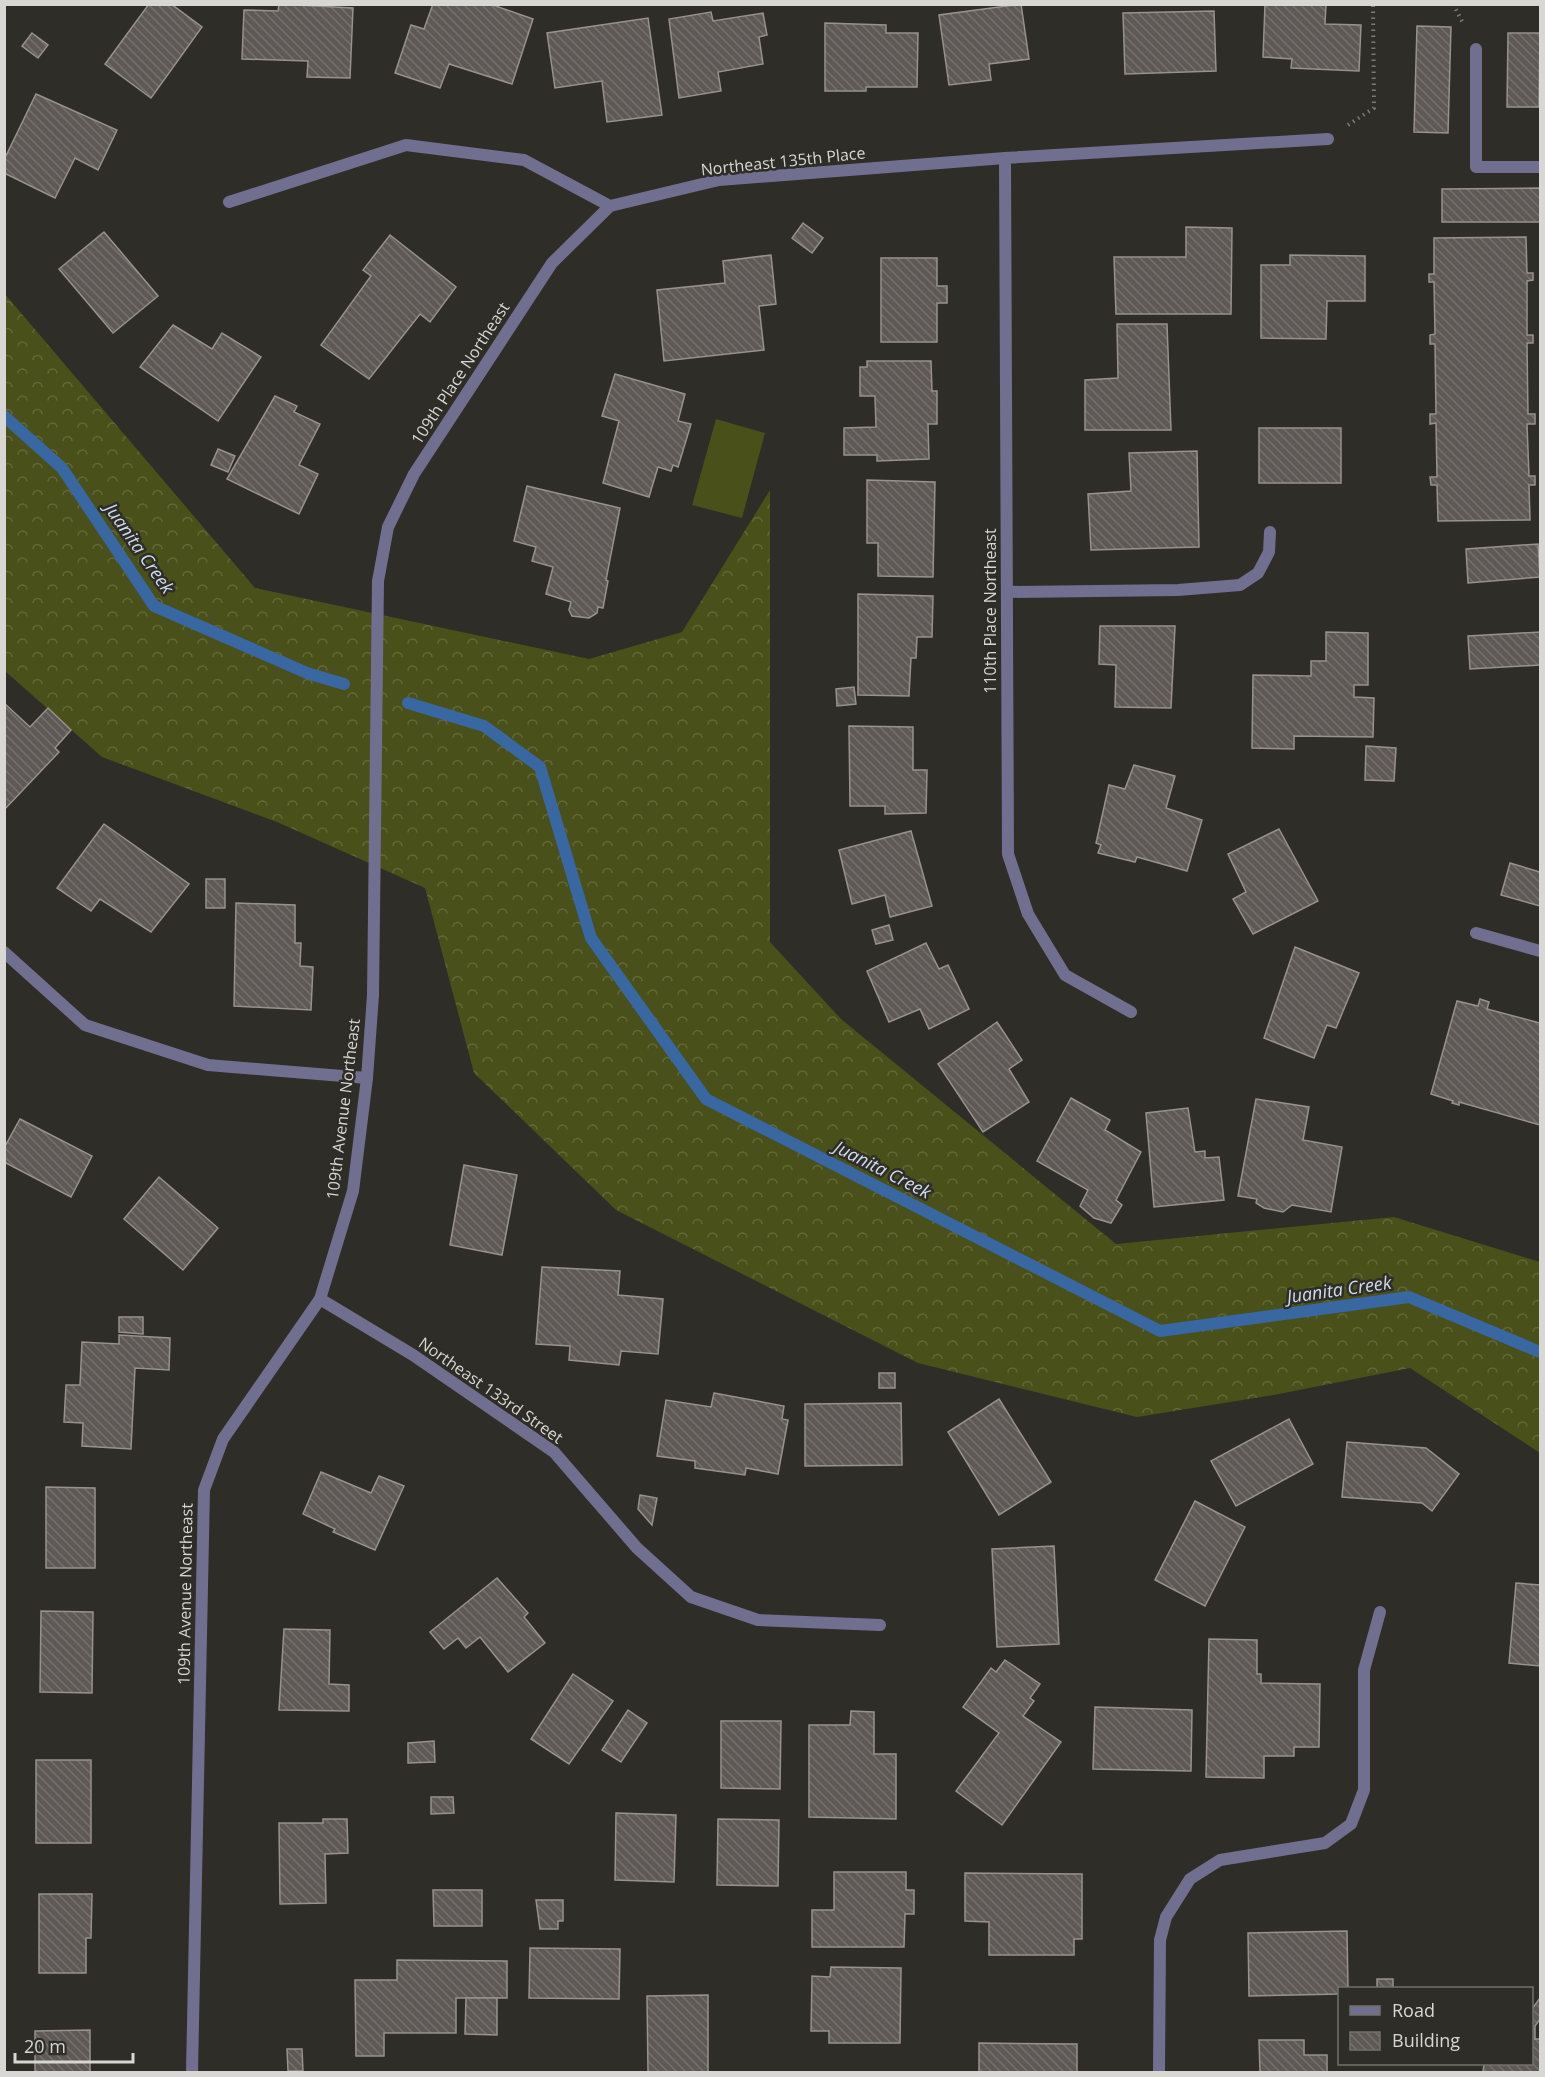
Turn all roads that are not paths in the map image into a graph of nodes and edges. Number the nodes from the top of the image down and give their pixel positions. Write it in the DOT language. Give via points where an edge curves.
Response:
graph roads {
  1 [pos="1476,49"];
  2 [pos="1328,139"];
  3 [pos="1005,158"];
  4 [pos="1540,167"];
  5 [pos="229,202"];
  6 [pos="610,206"];
  7 [pos="1270,532"];
  8 [pos="378,580"];
  9 [pos="1007,592"];
  10 [pos="1476,933"];
  11 [pos="1540,951"];
  12 [pos="4,952"];
  13 [pos="1131,1012"];
  14 [pos="367,1078"];
  15 [pos="320,1299"];
  16 [pos="1380,1612"];
  17 [pos="880,1625"];
  18 [pos="192,2073"];
  19 [pos="1159,2073"];
  1 -- 4 [label="street" via="1476,166"];
  2 -- 3 [label="street, Northeast 135th Place"];
  3 -- 6 [label="street, Northeast 135th Place" via="719,180"];
  3 -- 9 [label="street, 110th Place Northeast"];
  5 -- 6 [label="street" via="406,145 524,160"];
  6 -- 8 [label="street, 109th Place Northeast" via="552,263 414,474 388,527"];
  7 -- 9 [label="street" via="1269,552 1258,573 1240,585 1178,591"];
  8 -- 14 [label="street, 109th Avenue Northeast" via="373,995"];
  9 -- 13 [label="street, 110th Place Northeast" via="1008,854 1028,914 1065,975"];
  10 -- 11 [label="street"];
  12 -- 14 [label="street" via="85,1025 208,1065"];
  14 -- 15 [label="street, 109th Avenue Northeast" via="353,1191"];
  15 -- 17 [label="street, Northeast 133rd Street" via="412,1355 554,1452 637,1548 691,1597 758,1620"];
  15 -- 18 [label="street, 109th Avenue Northeast" via="223,1439 204,1490"];
  16 -- 19 [label="street" via="1364,1670 1364,1790 1351,1824 1325,1843 1220,1860 1190,1879 1166,1917 1160,1940"];
}
